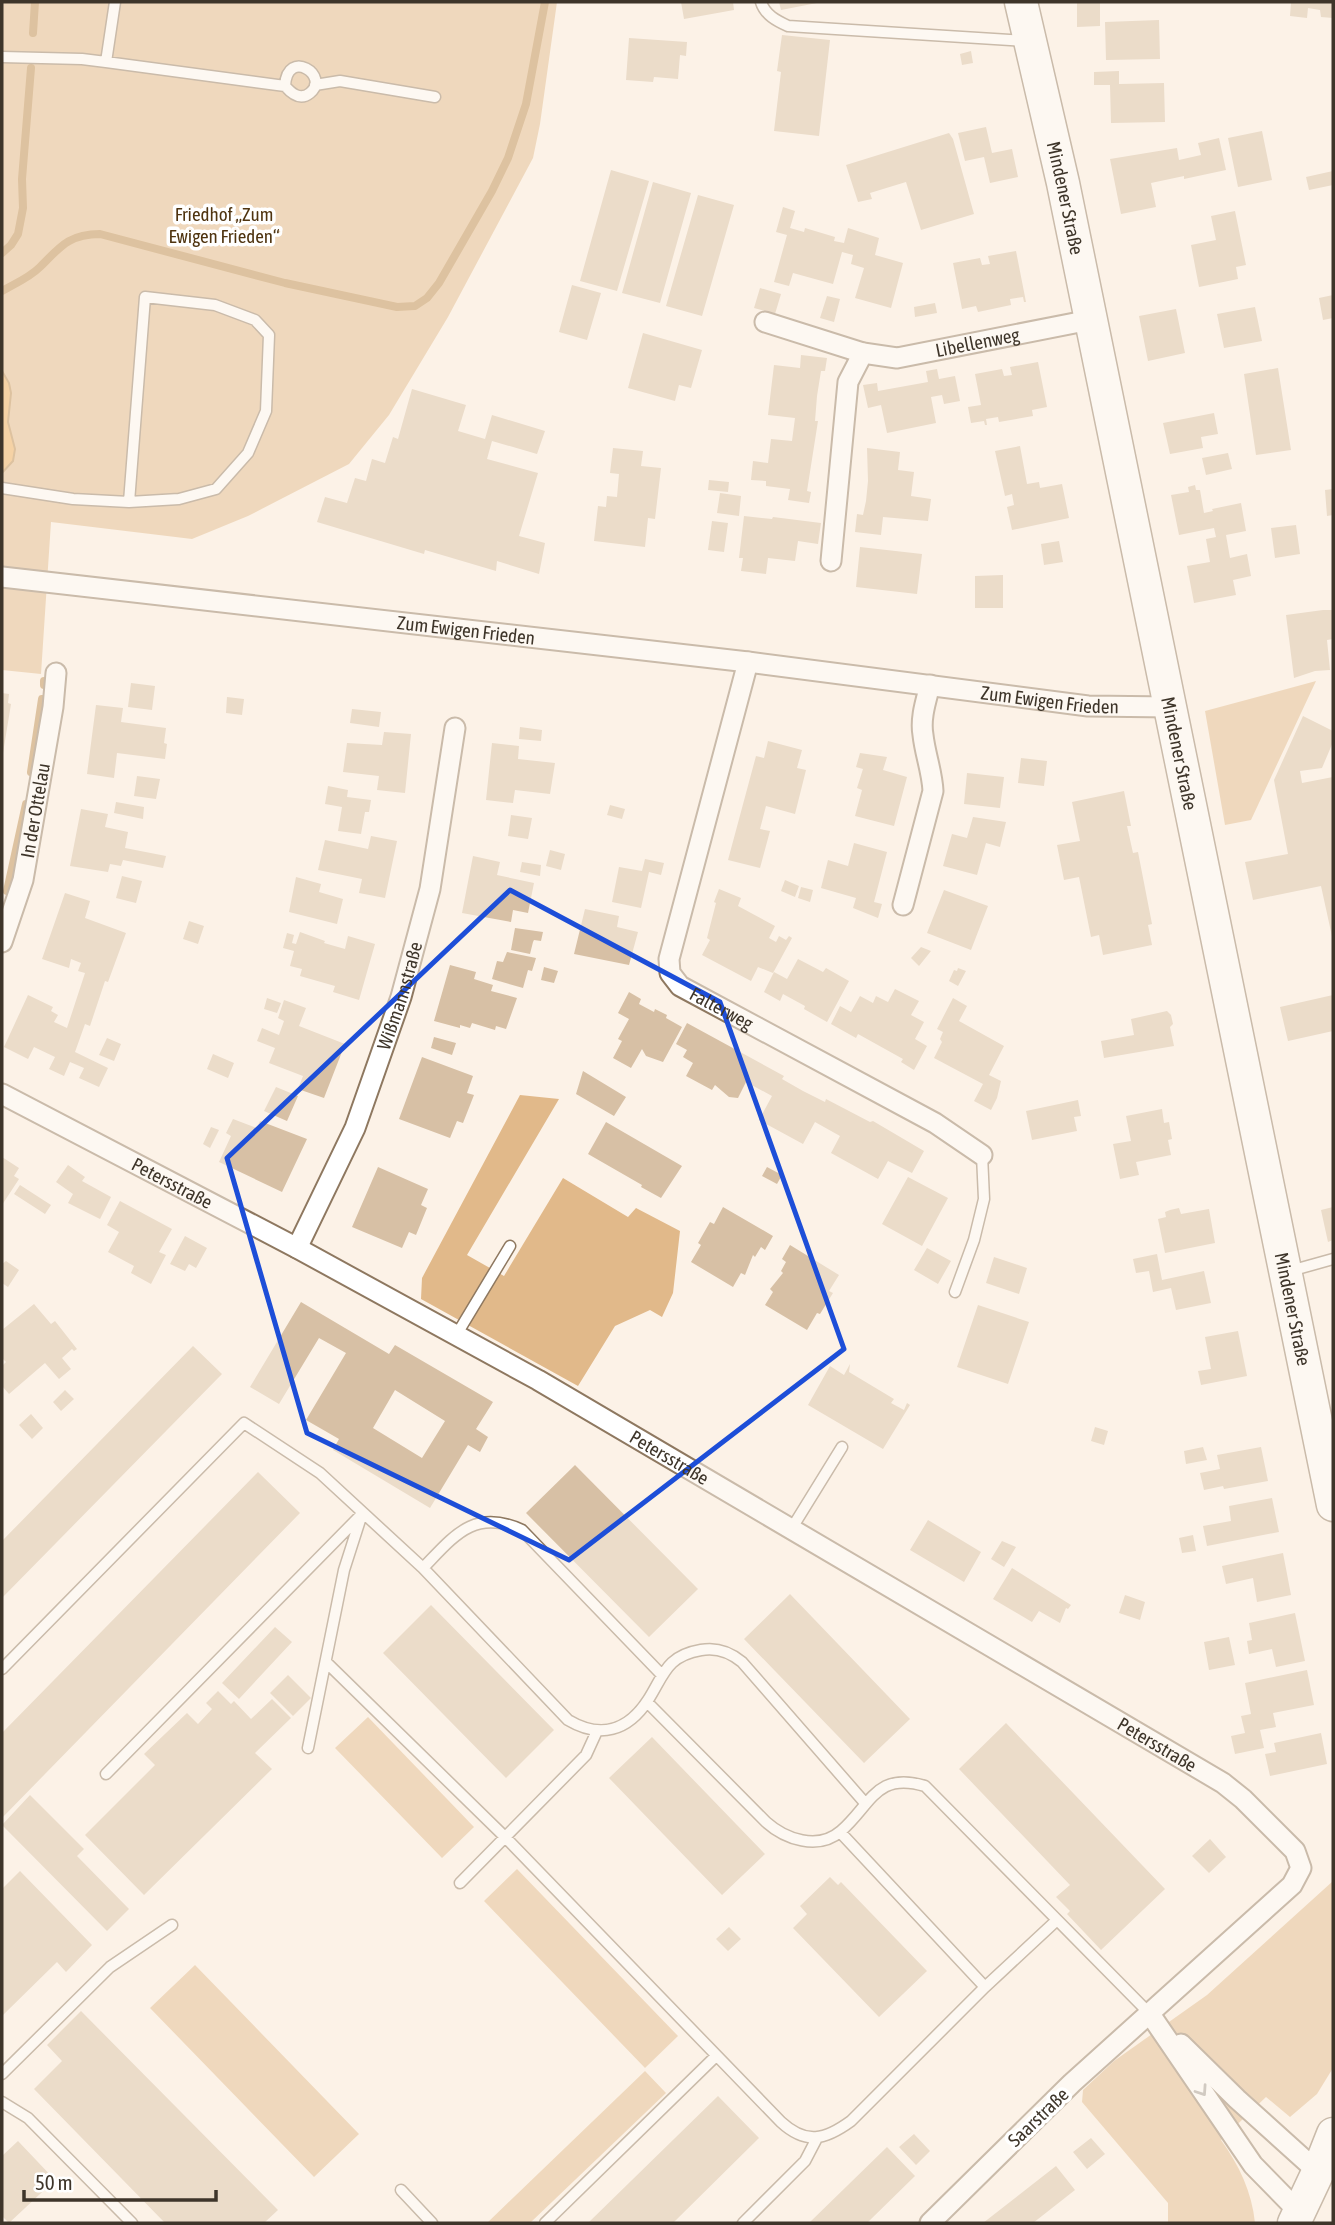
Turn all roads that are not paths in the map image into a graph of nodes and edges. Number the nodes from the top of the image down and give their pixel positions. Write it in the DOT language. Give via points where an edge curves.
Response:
graph roads {
  1 [pos="115,2"];
  2 [pos="761,2"];
  3 [pos="1021,2"];
  4 [pos="1030,41"];
  5 [pos="2,57"];
  6 [pos="106,62"];
  7 [pos="315,85"];
  8 [pos="285,86"];
  9 [pos="435,96"];
  10 [pos="1090,320"];
  11 [pos="765,323"];
  12 [pos="863,353"];
  13 [pos="2,488"];
  14 [pos="129,502"];
  15 [pos="831,561"];
  16 [pos="2,577"];
  17 [pos="748,662"];
  18 [pos="56,673"];
  19 [pos="930,685"];
  20 [pos="1171,707"];
  21 [pos="455,728"];
  22 [pos="903,905"];
  23 [pos="2,943"];
  24 [pos="2,1094"];
  25 [pos="982,1155"];
  26 [pos="510,1246"];
  27 [pos="297,1248"];
  28 [pos="1333,1259"];
  29 [pos="1286,1272"];
  30 [pos="955,1292"];
  31 [pos="457,1334"];
  32 [pos="842,1447"];
  33 [pos="1333,1506"];
  34 [pos="362,1514"];
  35 [pos="792,1528"];
  36 [pos="423,1568"];
  37 [pos="326,1662"];
  38 [pos="2,1669"];
  39 [pos="661,1674"];
  40 [pos="647,1702"];
  41 [pos="597,1731"];
  42 [pos="308,1748"];
  43 [pos="106,1774"];
  44 [pos="866,1803"];
  45 [pos="840,1832"];
  46 [pos="506,1838"];
  47 [pos="1301,1868"];
  48 [pos="460,1883"];
  49 [pos="1057,1920"];
  50 [pos="172,1925"];
  51 [pos="985,1987"];
  52 [pos="1150,2014"];
  53 [pos="716,2056"];
  54 [pos="2,2074"];
  55 [pos="2,2102"];
  56 [pos="1333,2134"];
  57 [pos="817,2138"];
  58 [pos="1318,2172"];
  59 [pos="401,2190"];
  60 [pos="1297,2218"];
  61 [pos="132,2223"];
  62 [pos="432,2223"];
  63 [pos="545,2223"];
  64 [pos="743,2223"];
  65 [pos="930,2223"];
  1 -- 6 [label="lane"];
  2 -- 4 [label="lane" via="775,20 788,26"];
  3 -- 4 [label="main road, Mindener Straße"];
  4 -- 10 [label="main road, Mindener Straße"];
  5 -- 6 [label="lane"];
  6 -- 8 [label="lane"];
  7 -- 8 [label="lane" via="300,97"];
  7 -- 8 [label="lane" via="309,69 300,66 291,69"];
  7 -- 9 [label="lane" via="341,81"];
  10 -- 12 [label="street, Libellenweg" via="897,358"];
  10 -- 20 [label="main road, Mindener Straße"];
  11 -- 12 [label="street, Libellenweg"];
  12 -- 15 [label="street" via="848,382"];
  13 -- 14 [label="lane"];
  14 -- 14 [label="lane" via="145,297 215,305 255,320 269,335 266,411 248,453 216,489 179,499"];
  16 -- 17 [label="street, Zum Ewigen Frieden"];
  17 -- 19 [label="street, Zum Ewigen Frieden"];
  17 -- 25 [label="street, Falterweg" via="669,959 670,973 680,986 935,1123"];
  18 -- 23 [label="street, In der Ottelau" via="23,880"];
  19 -- 20 [label="street, Zum Ewigen Frieden" via="1088,706"];
  19 -- 22 [label="street" via="922,734 933,791"];
  20 -- 29 [label="main road, Mindener Straße"];
  21 -- 27 [label="street, Wißmannstraße" via="430,889 401,997 355,1128"];
  24 -- 27 [label="street, Petersstraße"];
  25 -- 30 [label="lane" via="984,1199"];
  26 -- 31 [label="lane"];
  27 -- 31 [label="street, Petersstraße"];
  28 -- 29 [label="lane"];
  29 -- 33 [label="main road, Mindener Straße"];
  31 -- 35 [label="street, Petersstraße"];
  32 -- 35 [label="lane"];
  34 -- 36 [label="lane"];
  34 -- 37 [label="lane" via="344,1570"];
  34 -- 38 [label="lane" via="320,1473 244,1423"];
  34 -- 43 [label="lane"];
  35 -- 47 [label="street, Petersstraße" via="1223,1783 1295,1851"];
  36 -- 39 [label="lane" via="470,1525 508,1523 522,1530"];
  36 -- 41 [label="lane" via="568,1720"];
  37 -- 42 [label="lane"];
  37 -- 46 [label="lane"];
  39 -- 40 [label="lane"];
  39 -- 44 [label="lane" via="691,1652 713,1649 734,1656"];
  40 -- 41 [label="lane" via="617,1728"];
  40 -- 45 [label="lane" via="776,1831 802,1841"];
  41 -- 46 [label="lane" via="586,1755"];
  44 -- 45 [label="lane"];
  44 -- 49 [label="lane" via="893,1783 925,1786"];
  45 -- 51 [label="lane"];
  46 -- 48 [label="lane"];
  46 -- 53 [label="lane"];
  47 -- 52 [label="street, Saarstraße" via="1292,1885"];
  49 -- 51 [label="lane"];
  49 -- 52 [label="lane"];
  50 -- 54 [label="lane" via="110,1967"];
  51 -- 57 [label="lane" via="851,2121 834,2134"];
  52 -- 58 [label="street"];
  52 -- 60 [label="street, one-way" via="1253,2165"];
  52 -- 65 [label="street, Saarstraße" via="1072,2083"];
  53 -- 57 [label="lane" via="791,2132"];
  53 -- 63 [label="lane"];
  55 -- 61 [label="lane" via="28,2118"];
  56 -- 58 [label="main road"];
  57 -- 64 [label="lane" via="805,2161"];
  58 -- 60 [label="main road"];
  59 -- 62 [label="lane"];
}
